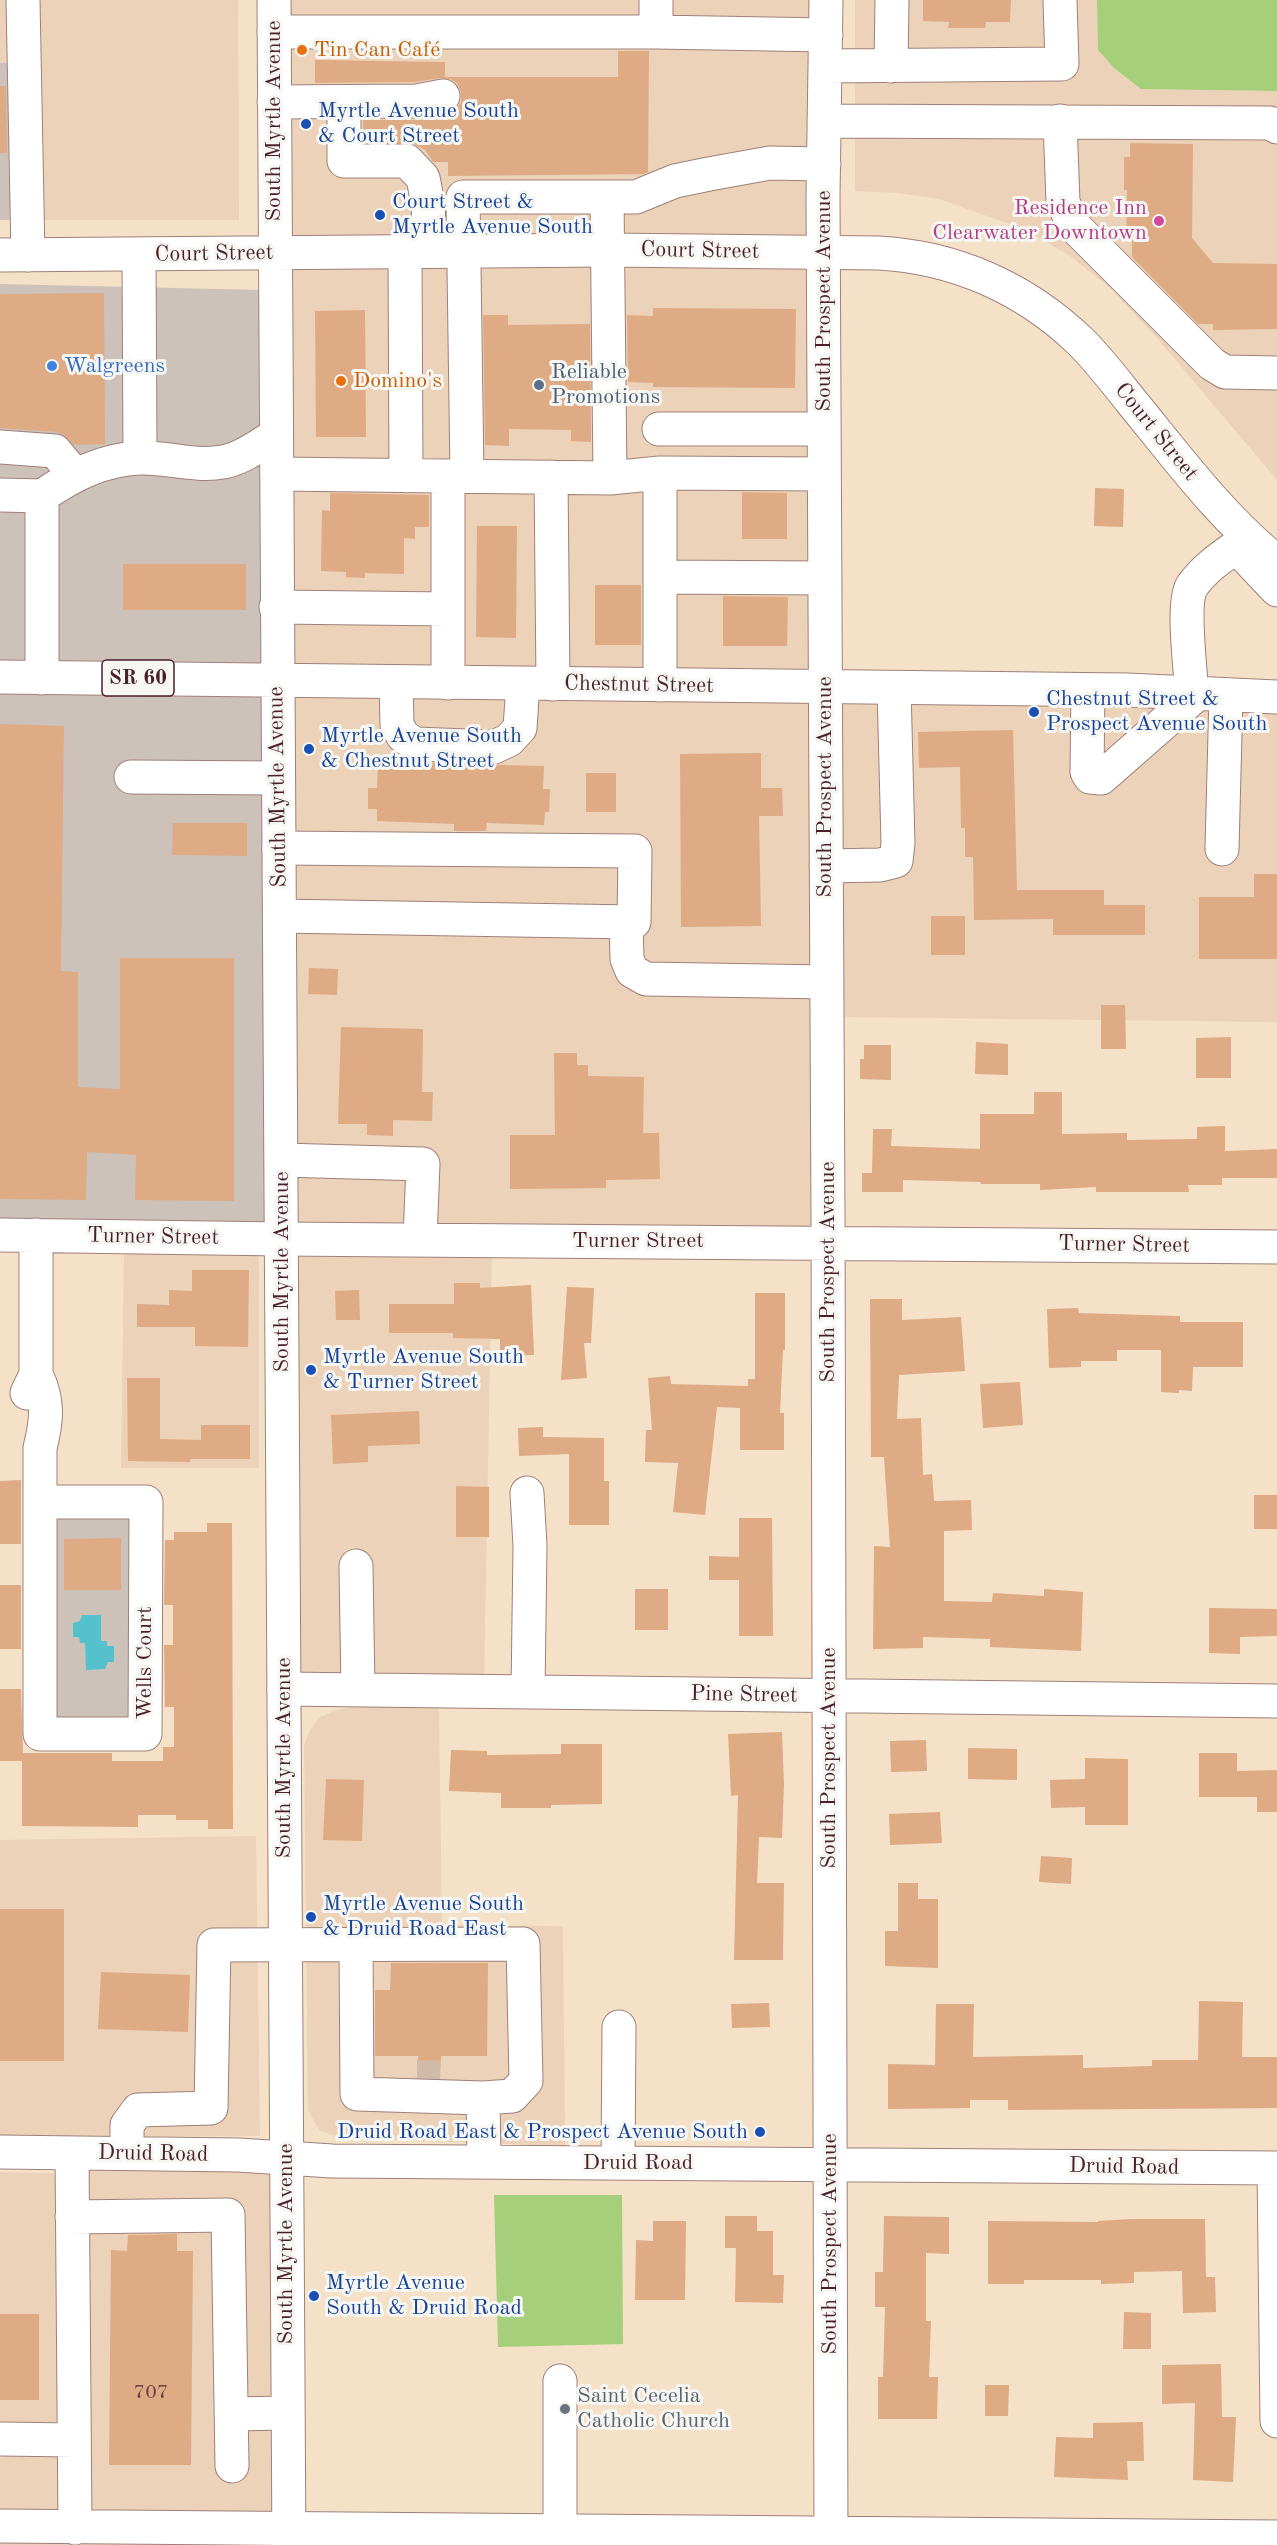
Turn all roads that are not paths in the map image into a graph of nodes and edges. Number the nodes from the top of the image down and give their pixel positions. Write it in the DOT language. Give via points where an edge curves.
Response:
graph roads {
  1 [pos="23,0"];
  2 [pos="274,0"];
  3 [pos="826,0"];
  4 [pos="892,0"];
  5 [pos="1060,0"];
  6 [pos="656,16"];
  7 [pos="274,32"];
  8 [pos="826,51"];
  9 [pos="891,66"];
  10 [pos="443,96"];
  11 [pos="274,102"];
  12 [pos="344,102"];
  13 [pos="1060,121"];
  14 [pos="824,122"];
  15 [pos="1277,128"];
  16 [pos="824,164"];
  17 [pos="607,197"];
  18 [pos="607,250"];
  19 [pos="417,251"];
  20 [pos="463,251"];
  21 [pos="823,253"];
  22 [pos="275,254"];
  23 [pos="14,255"];
  24 [pos="139,255"];
  25 [pos="1277,373"];
  26 [pos="659,429"];
  27 [pos="824,429"];
  28 [pos="276,435"];
  29 [pos="0,447"];
  30 [pos="140,458"];
  31 [pos="660,473"];
  32 [pos="277,474"];
  33 [pos="824,474"];
  34 [pos="75,475"];
  35 [pos="406,476"];
  36 [pos="458,476"];
  37 [pos="551,477"];
  38 [pos="610,478"];
  39 [pos="0,495"];
  40 [pos="42,496"];
  41 [pos="1223,513"];
  42 [pos="1237,546"];
  43 [pos="1277,562"];
  44 [pos="662,576"];
  45 [pos="825,578"];
  46 [pos="1277,590"];
  47 [pos="276,607"];
  48 [pos="448,609"];
  49 [pos="0,677"];
  50 [pos="1277,677"];
  51 [pos="42,678"];
  52 [pos="276,679"];
  53 [pos="396,683"];
  54 [pos="448,683"];
  55 [pos="538,684"];
  56 [pos="660,685"];
  57 [pos="824,687"];
  58 [pos="894,688"];
  59 [pos="1088,690"];
  60 [pos="1205,691"];
  61 [pos="1277,698"];
  62 [pos="132,777"];
  63 [pos="278,778"];
  64 [pos="279,848"];
  65 [pos="1222,849"];
  66 [pos="826,866"];
  67 [pos="280,916"];
  68 [pos="626,922"];
  69 [pos="827,982"];
  70 [pos="282,1160"];
  71 [pos="0,1235"];
  72 [pos="36,1235"];
  73 [pos="282,1239"];
  74 [pos="420,1240"];
  75 [pos="827,1242"];
  76 [pos="1277,1247"];
  77 [pos="527,1493"];
  78 [pos="41,1502"];
  79 [pos="356,1566"];
  80 [pos="284,1689"];
  81 [pos="358,1690"];
  82 [pos="528,1692"];
  83 [pos="828,1696"];
  84 [pos="1277,1701"];
  85 [pos="284,1945"];
  86 [pos="357,1946"];
  87 [pos="619,2026"];
  88 [pos="440,2089"];
  89 [pos="0,2152"];
  90 [pos="72,2153"];
  91 [pos="127,2153"];
  92 [pos="286,2158"];
  93 [pos="484,2162"];
  94 [pos="618,2163"];
  95 [pos="831,2164"];
  96 [pos="1276,2168"];
  97 [pos="72,2217"];
  98 [pos="560,2380"];
  99 [pos="286,2413"];
  100 [pos="232,2414"];
  101 [pos="1277,2421"];
  102 [pos="0,2439"];
  103 [pos="74,2440"];
  104 [pos="232,2466"];
  105 [pos="0,2526"];
  106 [pos="560,2532"];
  107 [pos="63,2533"];
  108 [pos="289,2536"];
  109 [pos="1277,2537"];
  110 [pos="504,2538"];
  111 [pos="831,2540"];
  1 -- 23 [label="street"];
  2 -- 7 [label="street, South Myrtle Avenue"];
  3 -- 8 [label="street, South Prospect Avenue"];
  4 -- 9 [label="street"];
  5 -- 9 [label="street" via="1062,64"];
  6 -- 7 [label="street"];
  6 -- 8 [label="street"];
  7 -- 11 [label="street, South Myrtle Avenue"];
  8 -- 9 [label="street"];
  8 -- 14 [label="street, South Prospect Avenue"];
  10 -- 12 [label="street" via="417,101"];
  11 -- 12 [label="street"];
  11 -- 22 [label="street, South Myrtle Avenue"];
  12 -- 19 [label="street" via="344,161 407,161 423,178 428,204"];
  13 -- 14 [label="street"];
  13 -- 15 [label="street" via="1270,123"];
  13 -- 25 [label="street" via="1063,202 1073,225 1212,364 1225,372"];
  14 -- 16 [label="street, South Prospect Avenue"];
  16 -- 17 [label="street" via="770,163 675,181 636,197"];
  16 -- 21 [label="street, South Prospect Avenue"];
  17 -- 18 [label="street"];
  17 -- 20 [label="street" via="463,197"];
  18 -- 20 [label="street, Court Street"];
  18 -- 21 [label="street, Court Street"];
  18 -- 38 [label="street"];
  19 -- 20 [label="street, Court Street"];
  19 -- 22 [label="street, Court Street"];
  19 -- 35 [label="street"];
  20 -- 36 [label="street"];
  21 -- 27 [label="street, South Prospect Avenue"];
  21 -- 41 [label="street, Court Street" via="878,253 930,259 965,269 1021,295 1081,342"];
  22 -- 24 [label="street, Court Street"];
  22 -- 28 [label="street, South Myrtle Avenue"];
  23 -- 24 [label="street, Court Street"];
  24 -- 30 [label="street"];
  26 -- 27 [label="street"];
  27 -- 33 [label="street, South Prospect Avenue"];
  28 -- 30 [label="street" via="224,462"];
  28 -- 32 [label="street, South Myrtle Avenue"];
  29 -- 34 [label="street" via="55,451"];
  30 -- 34 [label="street" via="108,462"];
  31 -- 33 [label="street"];
  31 -- 38 [label="street"];
  31 -- 44 [label="street"];
  32 -- 35 [label="street"];
  32 -- 47 [label="street, South Myrtle Avenue"];
  33 -- 45 [label="street, South Prospect Avenue"];
  34 -- 40 [label="street"];
  35 -- 36 [label="street"];
  36 -- 37 [label="street"];
  36 -- 48 [label="street"];
  37 -- 38 [label="street"];
  37 -- 55 [label="street"];
  39 -- 40 [label="street"];
  40 -- 51 [label="street"];
  41 -- 42 [label="street"];
  41 -- 43 [label="street, Court Street"];
  42 -- 46 [label="street"];
  42 -- 60 [label="street" via="1210,564 1191,588 1188,603"];
  44 -- 45 [label="street"];
  44 -- 56 [label="street"];
  45 -- 57 [label="street, South Prospect Avenue"];
  47 -- 48 [label="street"];
  47 -- 52 [label="street, South Myrtle Avenue"];
  48 -- 54 [label="street"];
  49 -- 51 [label="street, Chestnut Street / SR 60"];
  50 -- 60 [label="street"];
  51 -- 52 [label="street, Chestnut Street / SR 60"];
  52 -- 53 [label="street, Chestnut Street"];
  52 -- 63 [label="street, South Myrtle Avenue"];
  53 -- 54 [label="street, Chestnut Street"];
  53 -- 55 [label="street" via="397,725 403,736 415,744 494,747 509,740 520,728"];
  54 -- 55 [label="street, Chestnut Street"];
  55 -- 56 [label="street, Chestnut Street"];
  56 -- 57 [label="street, Chestnut Street"];
  57 -- 58 [label="street, Chestnut Street"];
  57 -- 66 [label="street, South Prospect Avenue"];
  58 -- 59 [label="street, Chestnut Street"];
  58 -- 66 [label="street" via="896,861"];
  59 -- 60 [label="street, Chestnut Street"];
  59 -- 60 [label="street" via="1088,772 1090,777 1101,778"];
  60 -- 61 [label="street, Chestnut Street"];
  60 -- 65 [label="street"];
  62 -- 63 [label="street"];
  63 -- 64 [label="street, South Myrtle Avenue"];
  64 -- 67 [label="street, South Myrtle Avenue"];
  64 -- 68 [label="street" via="635,851 634,922"];
  66 -- 69 [label="street, South Prospect Avenue"];
  67 -- 68 [label="street"];
  67 -- 70 [label="street, South Myrtle Avenue"];
  68 -- 69 [label="street" via="627,959 632,971 646,979"];
  69 -- 75 [label="street, South Prospect Avenue"];
  70 -- 73 [label="street, South Myrtle Avenue"];
  70 -- 74 [label="street" via="423,1164"];
  71 -- 72 [label="street, Turner Street"];
  72 -- 73 [label="street, Turner Street"];
  72 -- 78 [label="street, Wells Court" via="36,1374 45,1392 46,1426 40,1448"];
  73 -- 74 [label="street, Turner Street"];
  73 -- 80 [label="street, South Myrtle Avenue"];
  74 -- 75 [label="street, Turner Street"];
  75 -- 76 [label="street, Turner Street"];
  75 -- 83 [label="street, South Prospect Avenue"];
  77 -- 82 [label="street"];
  78 -- 78 [label="street, Wells Court" via="40,1734 145,1734 146,1502"];
  79 -- 81 [label="street"];
  80 -- 81 [label="street, Pine Street"];
  80 -- 85 [label="street, South Myrtle Avenue"];
  81 -- 82 [label="street, Pine Street"];
  82 -- 83 [label="street, Pine Street"];
  83 -- 84 [label="street, Pine Street"];
  83 -- 95 [label="street, South Prospect Avenue"];
  85 -- 86 [label="street"];
  85 -- 91 [label="street" via="214,1945 211,2108 138,2110 127,2125"];
  85 -- 92 [label="street, South Myrtle Avenue"];
  86 -- 88 [label="street" via="357,2094"];
  86 -- 88 [label="street" via="523,1944 526,2081 512,2096"];
  87 -- 94 [label="street"];
  88 -- 93 [label="street"];
  89 -- 90 [label="street, Druid Road"];
  90 -- 91 [label="street, Druid Road"];
  90 -- 97 [label="street"];
  91 -- 92 [label="street, Druid Road"];
  92 -- 93 [label="street, Druid Road"];
  92 -- 99 [label="street, South Myrtle Avenue"];
  93 -- 94 [label="street, Druid Road"];
  94 -- 95 [label="street, Druid Road"];
  95 -- 96 [label="street, Druid Road"];
  95 -- 111 [label="street, South Prospect Avenue"];
  96 -- 101 [label="street"];
  97 -- 100 [label="street" via="228,2215"];
  97 -- 103 [label="street"];
  98 -- 106 [label="street"];
  99 -- 100 [label="street"];
  99 -- 108 [label="street, South Myrtle Avenue"];
  100 -- 104 [label="street"];
  102 -- 103 [label="street"];
  103 -- 107 [label="street"];
  105 -- 107 [label="street"];
  106 -- 110 [label="street"];
  106 -- 111 [label="street"];
  107 -- 108 [label="street"];
  108 -- 110 [label="street"];
  109 -- 111 [label="street"];
}
